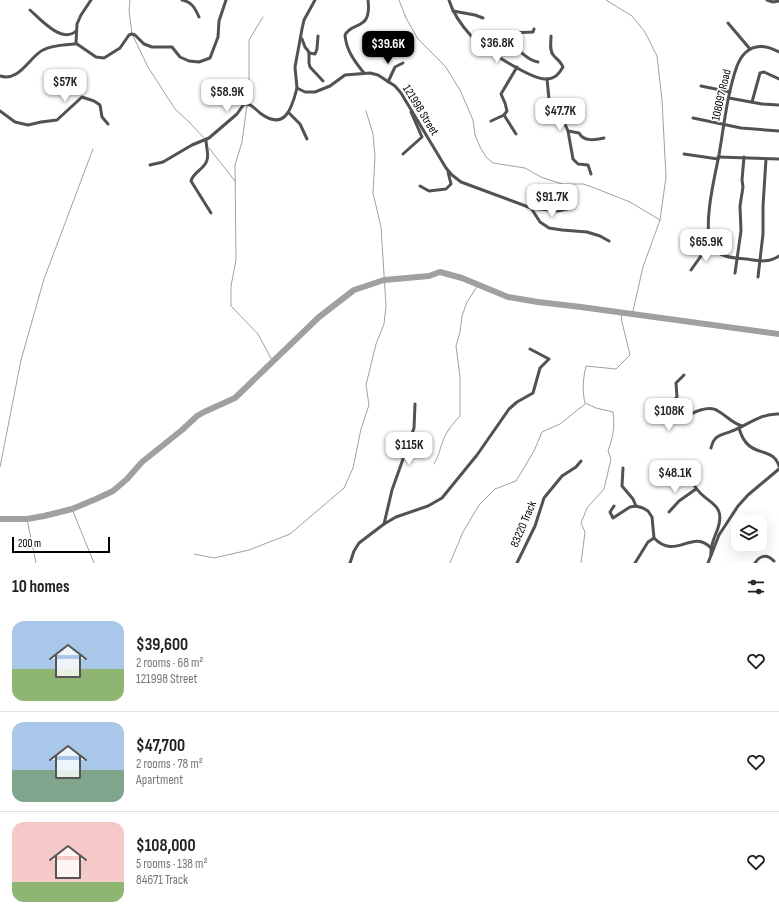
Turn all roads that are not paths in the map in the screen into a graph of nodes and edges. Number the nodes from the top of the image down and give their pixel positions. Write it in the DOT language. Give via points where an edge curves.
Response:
graph roads {
  1 [pos="91,0"];
  2 [pos="182,0"];
  3 [pos="226,0"];
  4 [pos="315,0"];
  5 [pos="368,0"];
  6 [pos="450,0"];
  7 [pos="767,0"];
  8 [pos="779,1"];
  9 [pos="30,10"];
  10 [pos="453,11"];
  11 [pos="199,17"];
  12 [pos="483,18"];
  13 [pos="728,23"];
  14 [pos="76,30"];
  15 [pos="534,30"];
  16 [pos="505,35"];
  17 [pos="301,36"];
  18 [pos="318,36"];
  19 [pos="551,36"];
  20 [pos="76,43"];
  21 [pos="478,43"];
  22 [pos="750,49"];
  23 [pos="309,52"];
  24 [pos="779,52"];
  25 [pos="538,62"];
  26 [pos="403,63"];
  27 [pos="517,67"];
  28 [pos="364,73"];
  29 [pos="0,76"];
  30 [pos="547,79"];
  31 [pos="779,79"];
  32 [pos="323,81"];
  33 [pos="388,82"];
  34 [pos="701,86"];
  35 [pos="297,88"];
  36 [pos="730,92"];
  37 [pos="729,98"];
  38 [pos="752,102"];
  39 [pos="779,105"];
  40 [pos="410,107"];
  41 [pos="0,111"];
  42 [pos="289,113"];
  43 [pos="504,114"];
  44 [pos="693,118"];
  45 [pos="491,121"];
  46 [pos="108,124"];
  47 [pos="724,124"];
  48 [pos="568,131"];
  49 [pos="779,131"];
  50 [pos="516,134"];
  51 [pos="604,138"];
  52 [pos="206,140"];
  53 [pos="307,140"];
  54 [pos="403,154"];
  55 [pos="684,154"];
  56 [pos="718,158"];
  57 [pos="744,158"];
  58 [pos="766,158"];
  59 [pos="779,159"];
  60 [pos="150,164"];
  61 [pos="448,170"];
  62 [pos="591,174"];
  63 [pos="420,186"];
  64 [pos="531,208"];
  65 [pos="572,208"];
  66 [pos="211,214"];
  67 [pos="687,239"];
  68 [pos="609,241"];
  69 [pos="711,245"];
  70 [pos="703,254"];
  71 [pos="779,256"];
  72 [pos="737,258"];
  73 [pos="760,261"];
  74 [pos="691,270"];
  75 [pos="735,273"];
  76 [pos="758,277"];
  77 [pos="530,349"];
  78 [pos="684,375"];
  79 [pos="415,404"];
  80 [pos="779,414"];
  81 [pos="741,427"];
  82 [pos="711,448"];
  83 [pos="581,461"];
  84 [pos="623,468"];
  85 [pos="779,468"];
  86 [pos="675,473"];
  87 [pos="696,489"];
  88 [pos="614,506"];
  89 [pos="636,506"];
  90 [pos="669,512"];
  91 [pos="384,524"];
  92 [pos="654,538"];
  93 [pos="711,548"];
  94 [pos="711,556"];
  95 [pos="774,561"];
  96 [pos="350,563"];
  97 [pos="517,563"];
  98 [pos="635,563"];
  99 [pos="708,563"];
  100 [pos="755,563"];
  1 -- 14 [label="street" via="81,15"];
  2 -- 11 [label="street" via="196,9"];
  3 -- 20 [label="street" via="218,21 218,35 212,54 203,62 184,59 172,47 148,46 133,34 129,35 120,48 104,58 96,57"];
  4 -- 17 [label="street" via="304,20"];
  5 -- 28 [label="street" via="368,13 365,19 345,35 353,59"];
  6 -- 10 [label="street"];
  7 -- 8 [label="street"];
  9 -- 14 [label="street" via="59,33 68,35"];
  10 -- 12 [label="street"];
  10 -- 21 [label="street"];
  13 -- 22 [label="street"];
  14 -- 20 [label="street"];
  15 -- 16 [label="street" via="531,33 514,32"];
  16 -- 21 [label="street"];
  16 -- 25 [label="street" via="521,52"];
  17 -- 23 [label="street" via="304,47"];
  17 -- 35 [label="street" via="295,68"];
  18 -- 23 [label="street" via="317,51 314,54"];
  19 -- 30 [label="street" via="552,54 563,67 556,76"];
  20 -- 29 [label="street" via="46,48 15,74 8,77"];
  21 -- 27 [label="street"];
  22 -- 24 [label="street" via="763,46"];
  22 -- 36 [label="street, 108097 Road" via="741,58"];
  23 -- 32 [label="street" via="310,67"];
  26 -- 33 [label="street" via="395,67"];
  27 -- 30 [label="street" via="532,76"];
  27 -- 43 [label="street" via="501,94 505,103"];
  28 -- 33 [label="street, 121998 Street" via="378,75"];
  28 -- 35 [label="street, 121998 Street" via="345,75 330,86 315,92 305,92"];
  30 -- 48 [label="street" via="549,99 560,110"];
  31 -- 38 [label="street" via="764,72 760,73"];
  33 -- 40 [label="street, 121998 Street" via="398,90"];
  34 -- 36 [label="street"];
  35 -- 42 [label="street"];
  36 -- 37 [label="street, 108097 Road"];
  37 -- 38 [label="street"];
  37 -- 47 [label="street, 108097 Road"];
  38 -- 39 [label="street"];
  40 -- 54 [label="street" via="422,136"];
  40 -- 61 [label="street, 121998 Street"];
  41 -- 46 [label="street" via="24,125 57,120 83,97 100,105 103,119"];
  42 -- 52 [label="street" via="283,118 273,120 249,104 244,104 232,119"];
  42 -- 53 [label="street" via="300,124"];
  43 -- 45 [label="street"];
  43 -- 50 [label="street"];
  44 -- 47 [label="street"];
  47 -- 49 [label="street"];
  47 -- 56 [label="street, 108097 Road"];
  48 -- 51 [label="street" via="579,133 586,139"];
  48 -- 62 [label="street" via="574,161 588,165"];
  52 -- 60 [label="street" via="163,162"];
  52 -- 66 [label="street" via="207,162 192,176 191,181"];
  55 -- 56 [label="street"];
  56 -- 57 [label="street"];
  56 -- 69 [label="street, 108097 Road" via="711,194"];
  57 -- 58 [label="street"];
  57 -- 72 [label="street" via="740,206 741,231"];
  58 -- 59 [label="street"];
  58 -- 73 [label="street"];
  61 -- 63 [label="street" via="451,184 446,189 429,191"];
  61 -- 64 [label="street, 121998 Street" via="456,179 467,185"];
  64 -- 65 [label="street, 121998 Street" via="558,211"];
  64 -- 68 [label="street" via="540,222 549,228 587,232"];
  67 -- 70 [label="street"];
  69 -- 70 [label="street"];
  69 -- 72 [label="street" via="722,255"];
  70 -- 74 [label="street"];
  71 -- 73 [label="street" via="770,261"];
  72 -- 73 [label="street"];
  72 -- 75 [label="street"];
  73 -- 76 [label="street"];
  77 -- 91 [label="street" via="549,359 540,368 533,393 509,409 477,455 442,498"];
  78 -- 81 [label="street" via="676,383 677,397 664,410 666,423 671,424 711,408"];
  79 -- 91 [label="street" via="414,428 392,490"];
  80 -- 81 [label="street" via="768,414"];
  81 -- 82 [label="street" via="717,437"];
  81 -- 85 [label="street" via="742,439 747,445 772,456"];
  83 -- 97 [label="street, 83220 Track" via="562,476 544,498 535,526"];
  84 -- 89 [label="street" via="622,486"];
  85 -- 94 [label="street" via="738,506 719,535"];
  86 -- 87 [label="street" via="691,477"];
  87 -- 90 [label="street"];
  87 -- 93 [label="street" via="720,512"];
  88 -- 89 [label="street" via="610,512 613,518"];
  89 -- 92 [label="street" via="646,510 652,517"];
  91 -- 96 [label="street" via="360,543"];
  92 -- 93 [label="street" via="672,547 693,541 705,543"];
  92 -- 98 [label="street" via="648,542"];
  93 -- 94 [label="street"];
  94 -- 99 [label="street"];
  95 -- 100 [label="street" via="764,556 758,558"];
}
